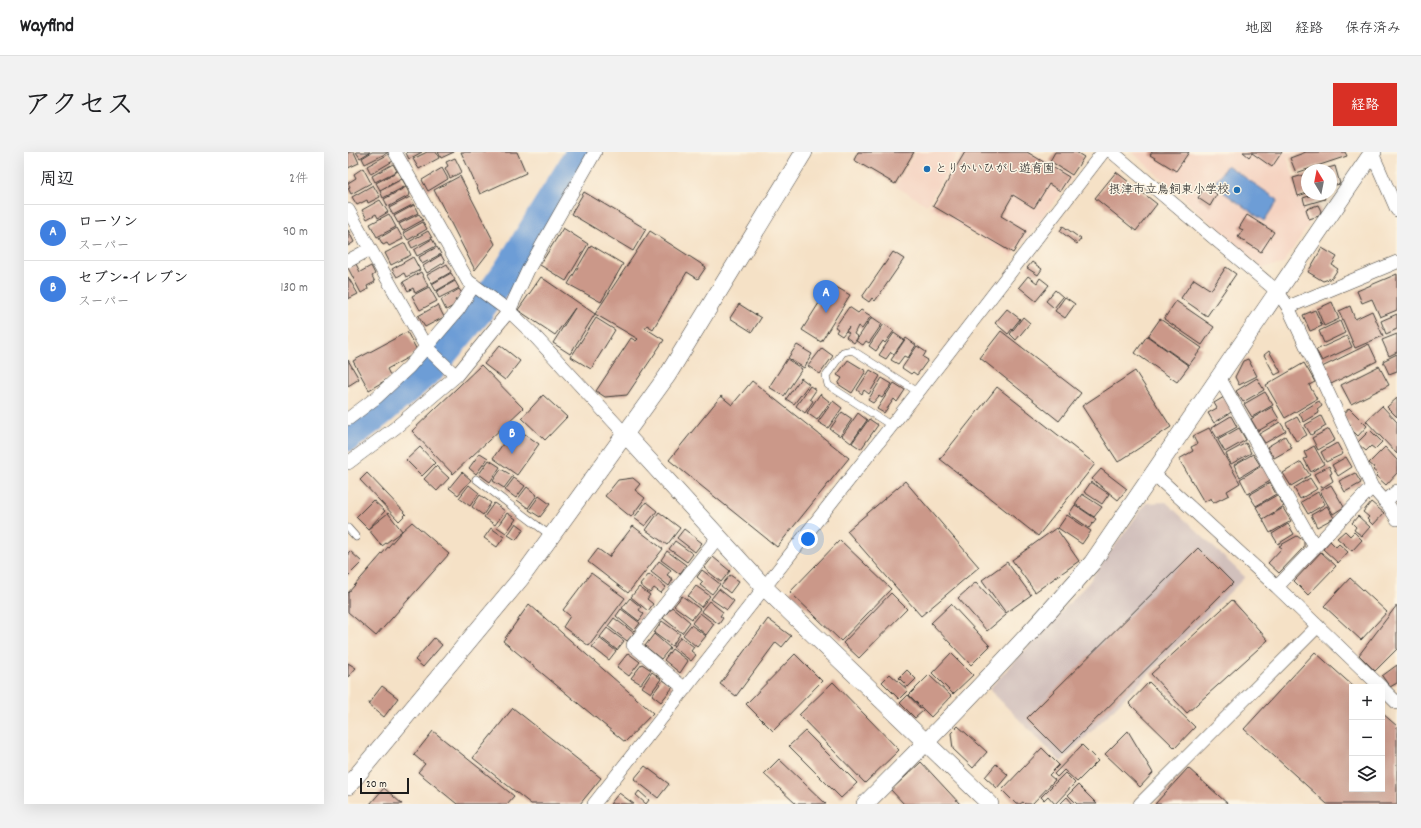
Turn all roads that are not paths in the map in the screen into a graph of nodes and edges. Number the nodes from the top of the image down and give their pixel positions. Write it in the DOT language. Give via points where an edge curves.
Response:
graph roads {
  1 [pos="395,152"];
  2 [pos="596,152"];
  3 [pos="804,152"];
  4 [pos="1103,152"];
  5 [pos="1112,152"];
  6 [pos="1372,153"];
  7 [pos="348,210"];
  8 [pos="1397,210"];
  9 [pos="370,249"];
  10 [pos="348,261"];
  11 [pos="1397,262"];
  12 [pos="477,287"];
  13 [pos="1278,292"];
  14 [pos="1288,307"];
  15 [pos="509,311"];
  16 [pos="426,347"];
  17 [pos="456,376"];
  18 [pos="1219,377"];
  19 [pos="918,392"];
  20 [pos="348,419"];
  21 [pos="892,426"];
  22 [pos="624,434"];
  23 [pos="348,463"];
  24 [pos="1154,474"];
  25 [pos="476,479"];
  26 [pos="1372,487"];
  27 [pos="1397,491"];
  28 [pos="1385,502"];
  29 [pos="1397,519"];
  30 [pos="348,528"];
  31 [pos="551,536"];
  32 [pos="356,537"];
  33 [pos="718,537"];
  34 [pos="1315,547"];
  35 [pos="1277,587"];
  36 [pos="764,588"];
  37 [pos="1318,626"];
  38 [pos="1377,684"];
  39 [pos="685,689"];
  40 [pos="1385,692"];
  41 [pos="1397,703"];
  42 [pos="925,743"];
  43 [pos="348,786"];
  44 [pos="594,804"];
  45 [pos="865,804"];
  46 [pos="990,804"];
  47 [pos="1140,804"];
  1 -- 12 [label="street" via="468,281"];
  2 -- 15 [label="street" via="529,268"];
  3 -- 22 [label="street" via="666,376"];
  4 -- 19 [label="street"];
  5 -- 13 [label="street"];
  6 -- 8 [label="street"];
  6 -- 13 [label="street"];
  7 -- 9 [label="street"];
  9 -- 10 [label="street"];
  9 -- 16 [label="street"];
  11 -- 14 [label="street"];
  12 -- 15 [label="street"];
  12 -- 16 [label="street"];
  13 -- 14 [label="street"];
  13 -- 18 [label="street"];
  14 -- 26 [label="street"];
  15 -- 17 [label="street"];
  15 -- 22 [label="street"];
  16 -- 17 [label="street"];
  16 -- 20 [label="street" via="377,397"];
  17 -- 23 [label="street" via="395,428"];
  18 -- 24 [label="street"];
  18 -- 34 [label="street"];
  19 -- 21 [label="street"];
  19 -- 21 [label="lane" via="852,350 843,352 826,376 828,385"];
  21 -- 36 [label="street"];
  22 -- 31 [label="street"];
  22 -- 33 [label="street"];
  24 -- 35 [label="street"];
  24 -- 42 [label="street" via="1092,563 1066,594"];
  25 -- 31 [label="lane"];
  26 -- 28 [label="street"];
  26 -- 34 [label="street"];
  27 -- 28 [label="street"];
  28 -- 29 [label="street"];
  30 -- 32 [label="lane"];
  31 -- 43 [label="street" via="521,578"];
  33 -- 36 [label="street"];
  33 -- 39 [label="street" via="633,645"];
  34 -- 35 [label="street"];
  35 -- 37 [label="street"];
  36 -- 39 [label="street"];
  36 -- 42 [label="street"];
  37 -- 38 [label="street"];
  37 -- 47 [label="street"];
  39 -- 44 [label="street"];
  40 -- 41 [label="street"];
  42 -- 45 [label="street"];
  42 -- 46 [label="street"];
}
